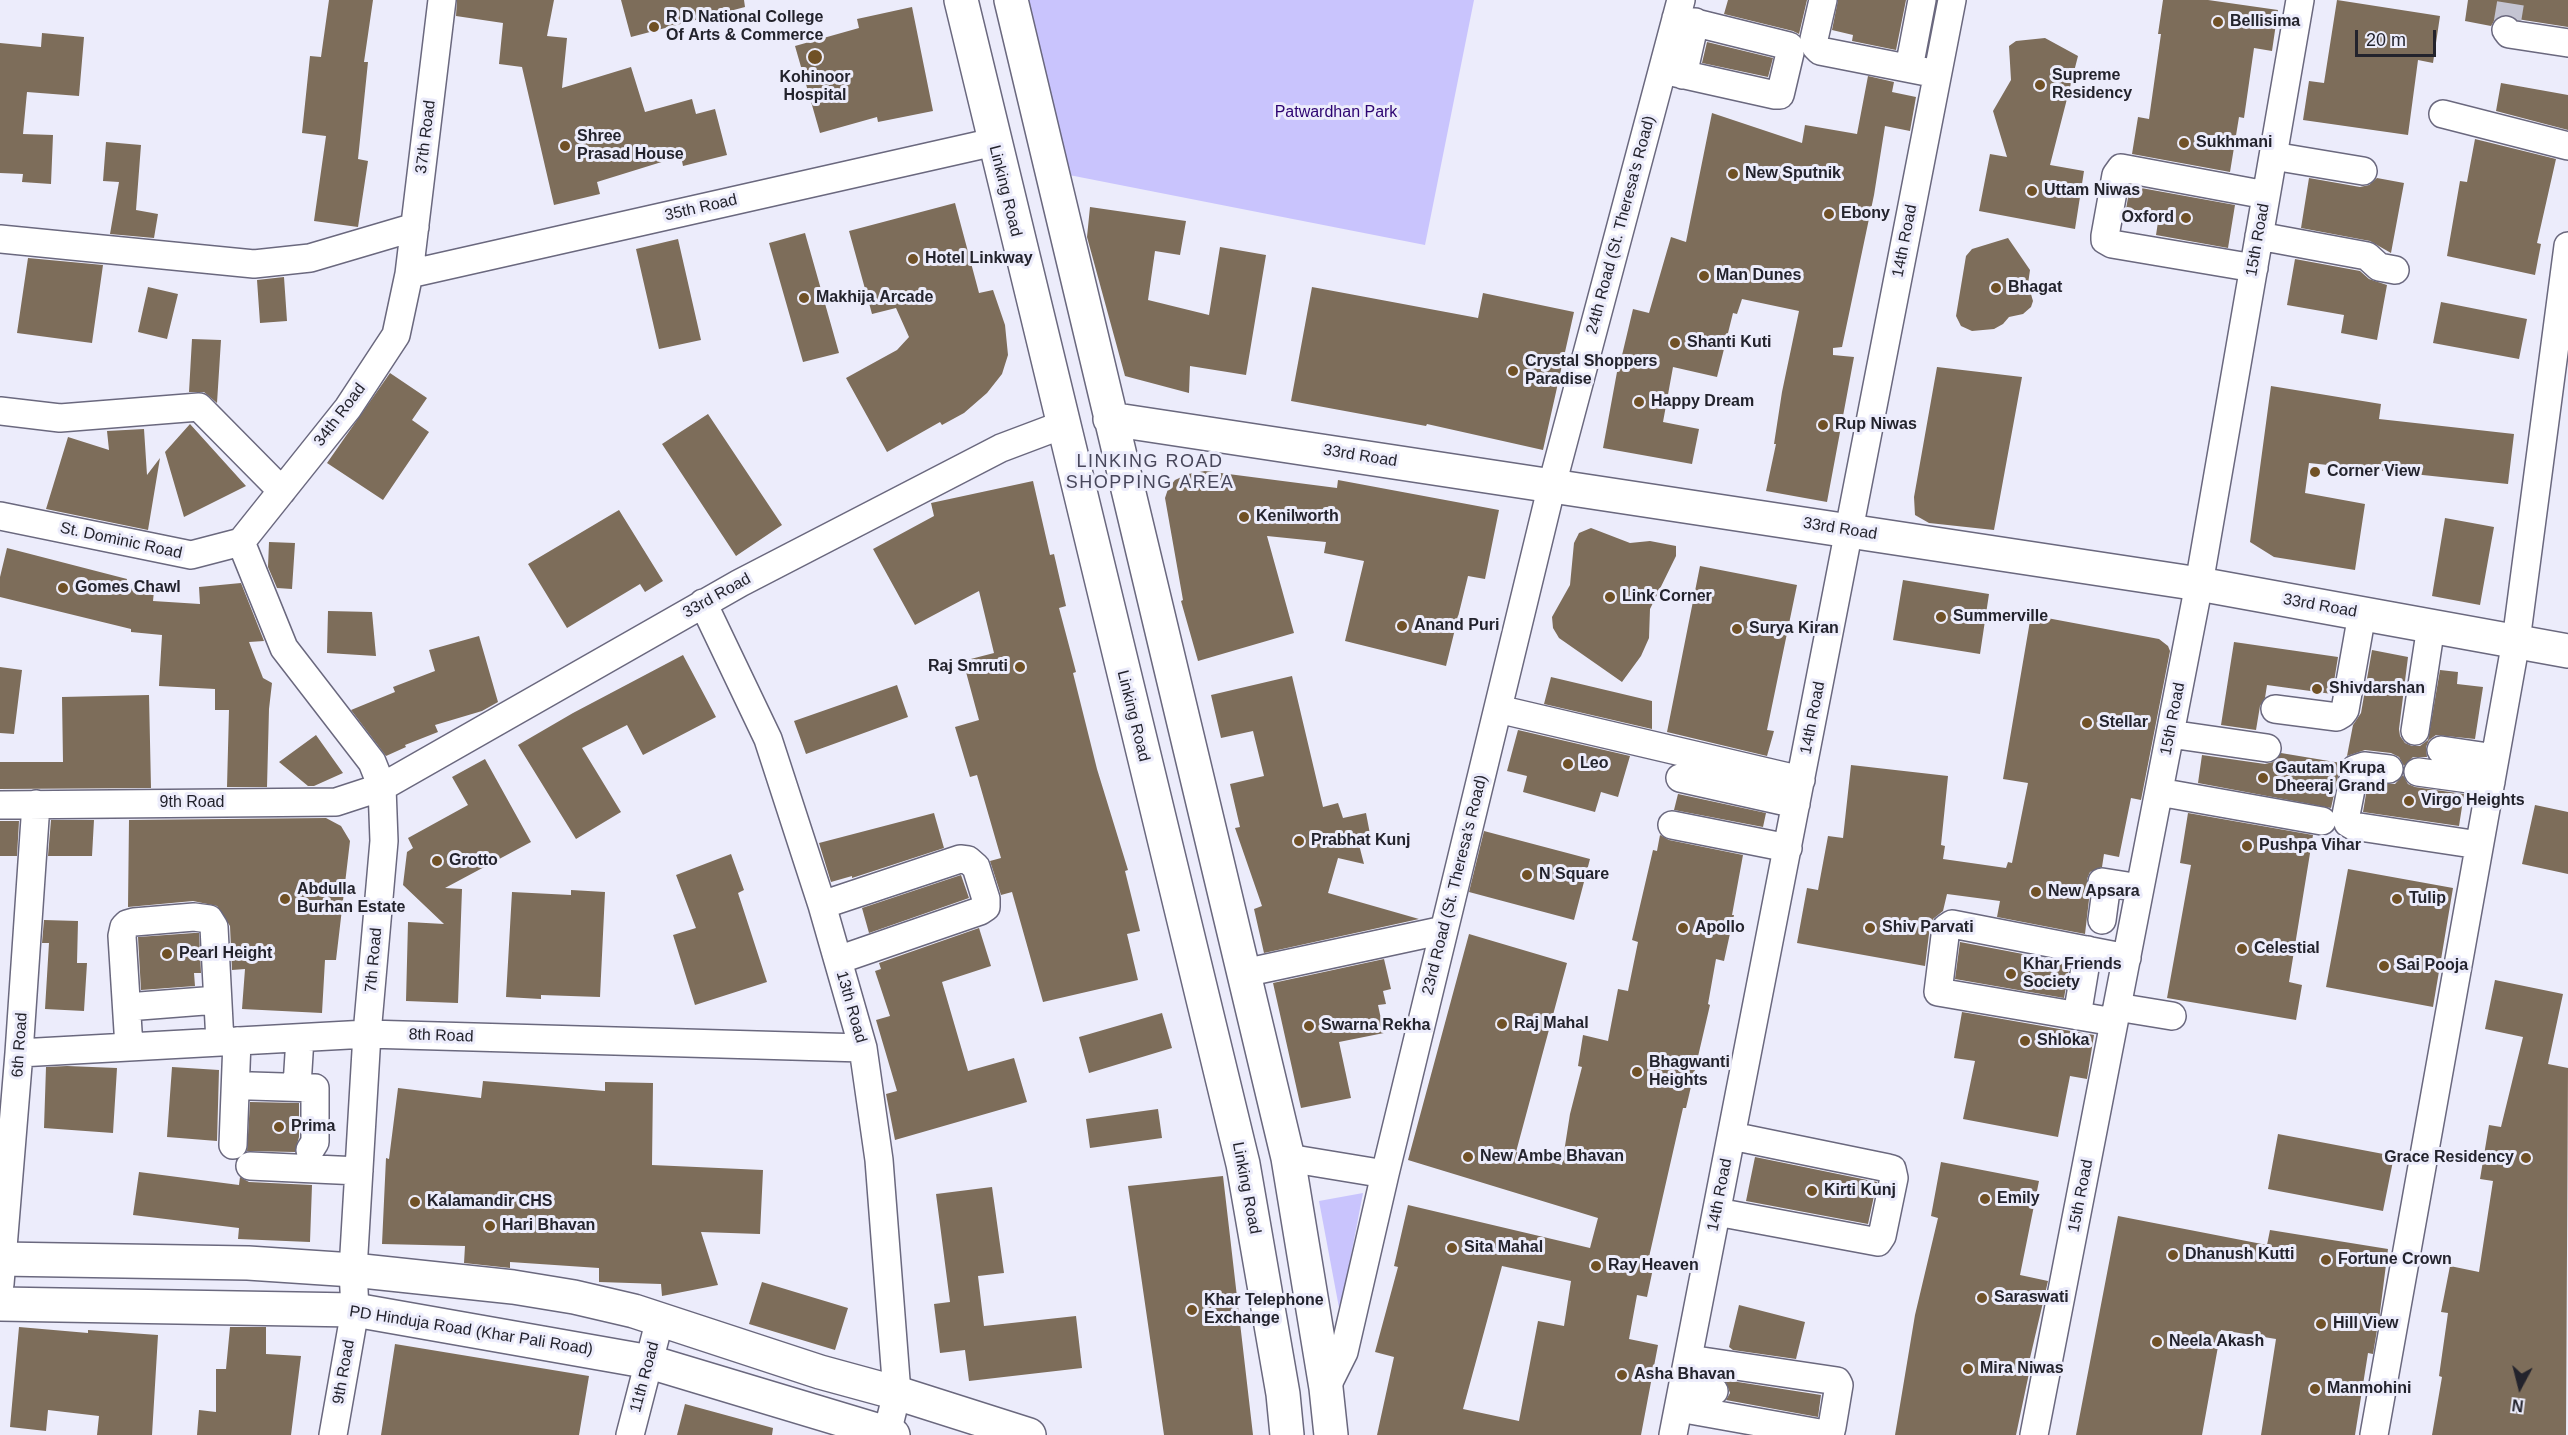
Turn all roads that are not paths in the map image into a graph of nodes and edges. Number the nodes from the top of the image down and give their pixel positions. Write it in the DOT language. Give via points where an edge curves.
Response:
graph roads {
  1 [pos="442,0"];
  2 [pos="961,0"];
  3 [pos="1011,0"];
  4 [pos="1823,0"];
  5 [pos="1922,0"];
  6 [pos="1952,0"];
  7 [pos="2300,0"];
  8 [pos="1684,13"];
  9 [pos="2506,30"];
  10 [pos="2568,43"];
  11 [pos="1910,68"];
  12 [pos="1673,72"];
  13 [pos="1937,74"];
  14 [pos="2444,114"];
  15 [pos="994,142"];
  16 [pos="2568,146"];
  17 [pos="2273,156"];
  18 [pos="2363,171"];
  19 [pos="2266,195"];
  20 [pos="415,227"];
  21 [pos="2259,236"];
  22 [pos="0,239"];
  23 [pos="2568,246"];
  24 [pos="2254,268"];
  25 [pos="2395,270"];
  26 [pos="409,274"];
  27 [pos="0,411"];
  28 [pos="1110,419"];
  29 [pos="1062,425"];
  30 [pos="1552,485"];
  31 [pos="282,491"];
  32 [pos="0,516"];
  33 [pos="1849,531"];
  34 [pos="241,542"];
  35 [pos="2199,584"];
  36 [pos="703,603"];
  37 [pos="2362,614"];
  38 [pos="2431,626"];
  39 [pos="2516,641"];
  40 [pos="2568,651"];
  41 [pos="2275,709"];
  42 [pos="1497,710"];
  43 [pos="2415,731"];
  44 [pos="2170,734"];
  45 [pos="2267,748"];
  46 [pos="2441,750"];
  47 [pos="2389,769"];
  48 [pos="2493,770"];
  49 [pos="2418,772"];
  50 [pos="1680,778"];
  51 [pos="382,787"];
  52 [pos="1799,792"];
  53 [pos="2159,792"];
  54 [pos="36,804"];
  55 [pos="0,805"];
  56 [pos="2468,809"];
  57 [pos="2322,821"];
  58 [pos="1672,825"];
  59 [pos="2470,843"];
  60 [pos="1788,848"];
  61 [pos="2140,888"];
  62 [pos="822,905"];
  63 [pos="2133,925"];
  64 [pos="1444,930"];
  65 [pos="2088,950"];
  66 [pos="2127,958"];
  67 [pos="838,960"];
  68 [pos="1244,973"];
  69 [pos="217,1000"];
  70 [pos="127,1007"];
  71 [pos="2116,1014"];
  72 [pos="2078,1016"];
  73 [pos="2172,1016"];
  74 [pos="368,1034"];
  75 [pos="300,1038"];
  76 [pos="240,1041"];
  77 [pos="129,1047"];
  78 [pos="863,1048"];
  79 [pos="20,1053"];
  80 [pos="297,1086"];
  81 [pos="246,1091"];
  82 [pos="1732,1136"];
  83 [pos="361,1137"];
  84 [pos="233,1145"];
  85 [pos="305,1151"];
  86 [pos="1288,1158"];
  87 [pos="1243,1164"];
  88 [pos="250,1166"];
  89 [pos="359,1171"];
  90 [pos="1385,1174"];
  91 [pos="1731,1187"];
  92 [pos="1,1268"];
  93 [pos="353,1270"];
  94 [pos="0,1304"];
  95 [pos="355,1310"];
  96 [pos="660,1319"];
  97 [pos="1689,1359"];
  98 [pos="650,1362"];
  99 [pos="1326,1388"];
  100 [pos="1714,1391"];
  101 [pos="897,1393"];
  102 [pos="1681,1397"];
  103 [pos="995,1430"];
  104 [pos="877,1432"];
  105 [pos="333,1435"];
  106 [pos="630,1435"];
  107 [pos="1029,1435"];
  108 [pos="1287,1435"];
  109 [pos="1330,1435"];
  110 [pos="1672,1435"];
  111 [pos="2034,1435"];
  112 [pos="2374,1435"];
  1 -- 20 [label="street, 37th Road"];
  2 -- 15 [label="street, Linking Road"];
  3 -- 28 [label="street"];
  4 -- 11 [label="street" via="1814,39 1820,51"];
  5 -- 11 [label="street"];
  6 -- 13 [label="street, 14th Road"];
  7 -- 17 [label="street, 15th Road"];
  8 -- 12 [label="street, 24th Road (St. Theresa's Road)"];
  8 -- 12 [label="street" via="1789,46 1790,53 1780,95"];
  9 -- 10 [label="street" via="2509,34"];
  11 -- 13 [label="street"];
  12 -- 30 [label="street, 24th Road (St. Theresa's Road)"];
  13 -- 33 [label="street, 14th Road"];
  14 -- 16 [label="street"];
  15 -- 26 [label="street, 35th Road"];
  15 -- 29 [label="street, Linking Road"];
  17 -- 18 [label="street"];
  17 -- 19 [label="street, 15th Road"];
  19 -- 21 [label="street, 15th Road"];
  19 -- 24 [label="street" via="2121,168 2116,174 2105,236 2112,243"];
  20 -- 22 [label="street" via="310,258 254,264"];
  20 -- 26 [label="street, 37th Road"];
  21 -- 24 [label="street, 15th Road"];
  21 -- 25 [label="street" via="2367,256 2379,267"];
  23 -- 39 [label="street"];
  24 -- 35 [label="street, 15th Road"];
  26 -- 31 [label="street, 34th Road" via="396,335 348,408"];
  27 -- 31 [label="street" via="60,418 199,407"];
  28 -- 30 [label="street, 33rd Road"];
  28 -- 68 [label="street"];
  29 -- 36 [label="street, 33rd Road" via="1001,448"];
  29 -- 87 [label="street, Linking Road"];
  30 -- 33 [label="street, 33rd Road"];
  30 -- 42 [label="street, 23rd Road (St. Theresa's Road)"];
  31 -- 34 [label="street, 34th Road"];
  32 -- 34 [label="street, St. Dominic Road" via="191,555"];
  33 -- 35 [label="street, 33rd Road"];
  33 -- 52 [label="street, 14th Road"];
  34 -- 51 [label="street, 7th Road" via="284,648 372,762"];
  35 -- 37 [label="street, 33rd Road"];
  35 -- 44 [label="street, 15th Road"];
  36 -- 51 [label="street, 33rd Road"];
  36 -- 62 [label="street, 13th Road" via="768,739"];
  37 -- 38 [label="street, 33rd Road"];
  37 -- 41 [label="street" via="2343,714 2337,717"];
  38 -- 39 [label="street, 33rd Road"];
  38 -- 43 [label="street"];
  39 -- 40 [label="street, 33rd Road"];
  39 -- 48 [label="street"];
  42 -- 52 [label="street"];
  42 -- 64 [label="street, 23rd Road (St. Theresa's Road)"];
  44 -- 45 [label="street"];
  44 -- 53 [label="street, 15th Road"];
  46 -- 48 [label="street"];
  47 -- 59 [label="street" via="2355,769 2346,815 2348,823"];
  48 -- 49 [label="street"];
  48 -- 59 [label="street"];
  50 -- 52 [label="street"];
  51 -- 54 [label="street, 9th Road" via="336,802"];
  51 -- 74 [label="street, 7th Road" via="384,841"];
  52 -- 60 [label="street, 14th Road"];
  53 -- 57 [label="street"];
  53 -- 61 [label="street, 15th Road"];
  54 -- 55 [label="street, 9th Road"];
  54 -- 79 [label="street, 6th Road"];
  56 -- 59 [label="street"];
  58 -- 60 [label="street"];
  59 -- 112 [label="street"];
  60 -- 82 [label="street, 14th Road"];
  61 -- 63 [label="street, 15th Road"];
  61 -- 63 [label="street" via="2105,882 2100,920"];
  62 -- 67 [label="street, 13th Road"];
  62 -- 67 [label="street" via="960,859 969,860 976,867 986,899 986,907 980,911"];
  63 -- 66 [label="street, 15th Road"];
  64 -- 68 [label="street"];
  64 -- 90 [label="street, 23rd Road (St. Theresa's Road)"];
  65 -- 66 [label="street"];
  65 -- 72 [label="street"];
  65 -- 72 [label="street" via="1952,924 1946,928 1938,992"];
  66 -- 71 [label="street, 15th Road"];
  67 -- 78 [label="street, 13th Road"];
  68 -- 86 [label="street"];
  69 -- 70 [label="street"];
  69 -- 70 [label="street" via="212,922 194,916 134,922 124,927"];
  69 -- 76 [label="street"];
  70 -- 77 [label="street"];
  71 -- 72 [label="street"];
  71 -- 73 [label="street"];
  71 -- 111 [label="street, 15th Road"];
  74 -- 75 [label="street, 8th Road"];
  74 -- 78 [label="street, 8th Road"];
  74 -- 83 [label="street, 7th Road"];
  75 -- 76 [label="street, 8th Road"];
  75 -- 80 [label="street"];
  76 -- 77 [label="street, 8th Road"];
  76 -- 81 [label="street"];
  77 -- 79 [label="street, 8th Road"];
  78 -- 101 [label="street, 13th Road" via="879,1160"];
  79 -- 92 [label="street, 6th Road"];
  80 -- 81 [label="street"];
  80 -- 85 [label="street" via="317,1091"];
  81 -- 84 [label="street"];
  82 -- 91 [label="street, 14th Road"];
  82 -- 91 [label="street" via="1892,1169 1894,1178 1878,1242"];
  83 -- 85 [label="street"];
  83 -- 89 [label="street, 7th Road"];
  85 -- 88 [label="street"];
  85 -- 89 [label="street"];
  86 -- 87 [label="street"];
  86 -- 90 [label="street"];
  86 -- 99 [label="street"];
  87 -- 108 [label="street, Linking Road"];
  89 -- 93 [label="street, 7th Road"];
  90 -- 99 [label="street, 23rd Road (St. Theresa's Road)" via="1344,1352"];
  91 -- 97 [label="street, 14th Road"];
  92 -- 93 [label="street" via="248,1263"];
  93 -- 95 [label="street, 7th Road"];
  93 -- 96 [label="street" via="533,1290"];
  94 -- 95 [label="street, PD Hinduja Road (Khar Pali Road)"];
  95 -- 98 [label="street, PD Hinduja Road (Khar Pali Road)"];
  95 -- 105 [label="street, 9th Road"];
  96 -- 98 [label="street, 11th Road"];
  96 -- 101 [label="street"];
  97 -- 102 [label="street, 14th Road"];
  97 -- 102 [label="street" via="1837,1381 1832,1427 1825,1434"];
  98 -- 104 [label="street, PD Hinduja Road (Khar Pali Road)"];
  98 -- 106 [label="street, 11th Road"];
  99 -- 109 [label="street"];
  100 -- 102 [label="street"];
  101 -- 103 [label="street"];
  101 -- 104 [label="street, 13th Road"];
  102 -- 110 [label="street, 14th Road"];
  103 -- 107 [label="street"];
}
